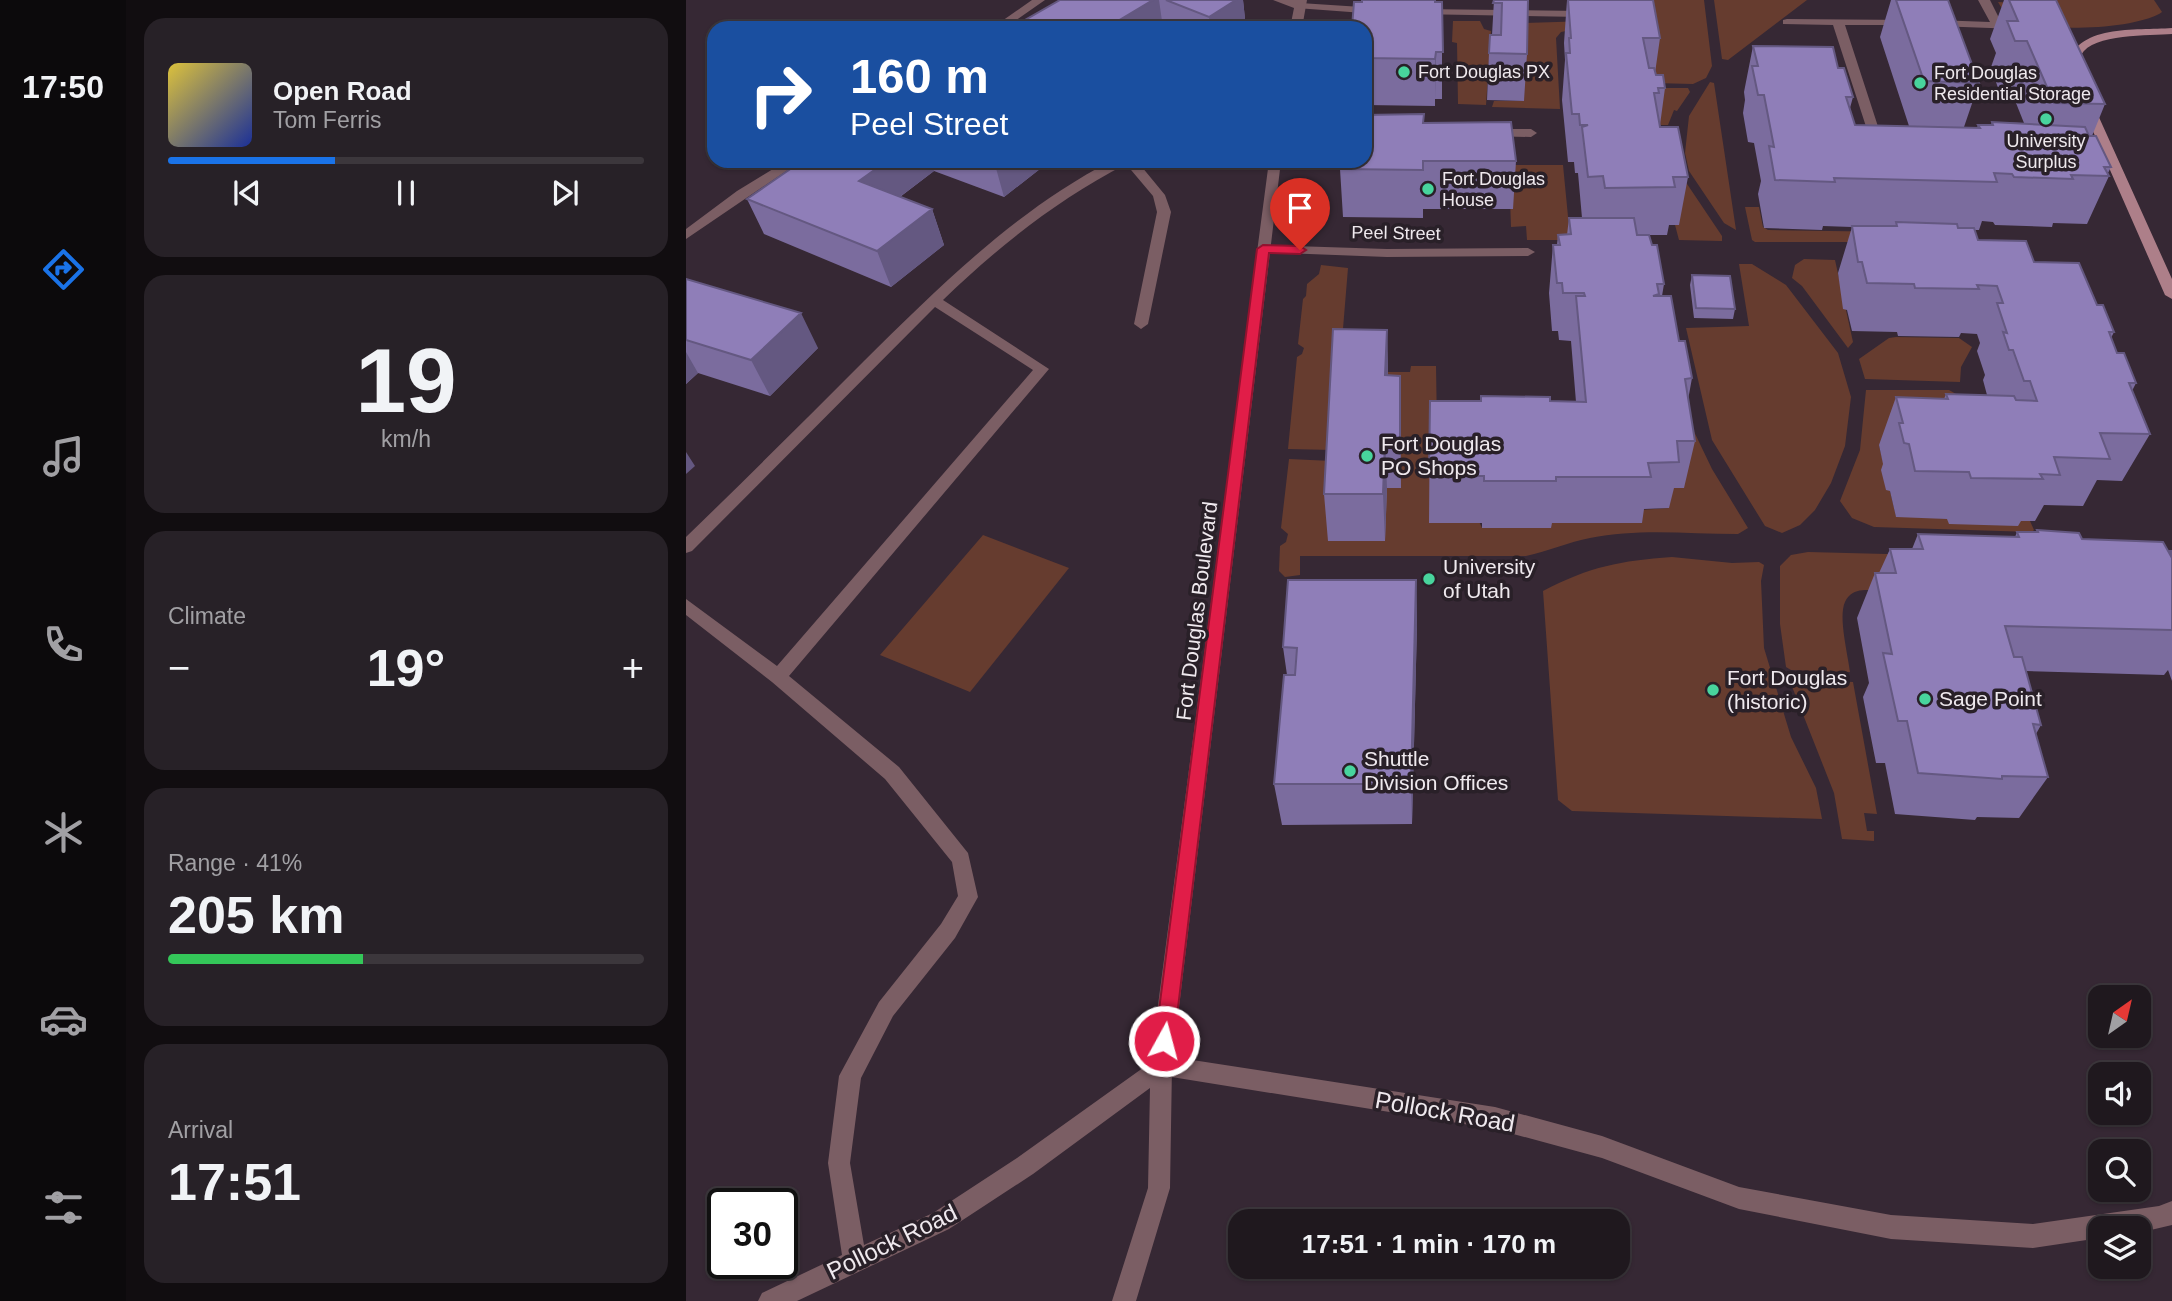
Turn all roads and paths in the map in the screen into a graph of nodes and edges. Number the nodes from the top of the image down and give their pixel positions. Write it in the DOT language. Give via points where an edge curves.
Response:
graph roads {
  1 [pos="1039,0"];
  2 [pos="1279,0"];
  3 [pos="1984,0"];
  4 [pos="1301,3"];
  5 [pos="1390,11"];
  6 [pos="1404,11"];
  7 [pos="1582,14"];
  8 [pos="1008,21"];
  9 [pos="1297,21"];
  10 [pos="1787,22"];
  11 [pos="1838,22"];
  12 [pos="1914,22"];
  13 [pos="1927,22"];
  14 [pos="1997,25"];
  15 [pos="2031,27"];
  16 [pos="2172,32"];
  17 [pos="1475,132"];
  18 [pos="1531,133"];
  19 [pos="1882,156"];
  20 [pos="784,168"];
  21 [pos="1106,168"];
  22 [pos="1136,168"];
  23 [pos="1274,168"];
  24 [pos="686,235"];
  25 [pos="1263,249"];
  26 [pos="1528,252"];
  27 [pos="2172,295"];
  28 [pos="934,300"];
  29 [pos="1141,324"];
  30 [pos="686,547"];
  31 [pos="691,615"];
  32 [pos="778,677"];
  33 [pos="1161,1066"];
  34 [pos="2172,1213"];
  35 [pos="855,1262"];
  36 [pos="770,1301"];
  37 [pos="1124,1301"];
  1 -- 8 [label="street"];
  2 -- 4 [label="street"];
  3 -- 14 [label="street"];
  4 -- 5 [label="street"];
  4 -- 9 [label="street"];
  6 -- 7 [label="street"];
  10 -- 11 [label="street"];
  11 -- 12 [label="street"];
  11 -- 19 [label="street"];
  13 -- 14 [label="street"];
  14 -- 15 [label="street"];
  16 -- 27 [label="street" via="2076,43 2072,60 2074,75"];
  17 -- 18 [label="street"];
  20 -- 24 [label="street"];
  21 -- 28 [label="street" via="1039,209"];
  22 -- 29 [label="street" via="1159,195 1164,212"];
  23 -- 25 [label="street, Fort Douglas Boulevard"];
  25 -- 26 [label="street, Peel Street"];
  25 -- 33 [label="street, Fort Douglas Boulevard"];
  28 -- 30 [label="street"];
  28 -- 32 [label="street" via="1042,369"];
  31 -- 32 [label="street"];
  32 -- 35 [label="street" via="892,773 961,859 968,897 948,931 886,1009 850,1076 839,1163"];
  33 -- 34 [label="street, Pollock Road" via="1495,1118 1602,1147 1739,1198 1891,1227 2033,1236"];
  33 -- 35 [label="street, Pollock Road" via="942,1221"];
  33 -- 37 [label="street, Fort Douglas Boulevard" via="1159,1188"];
  35 -- 36 [label="street, Pollock Road"];
}
